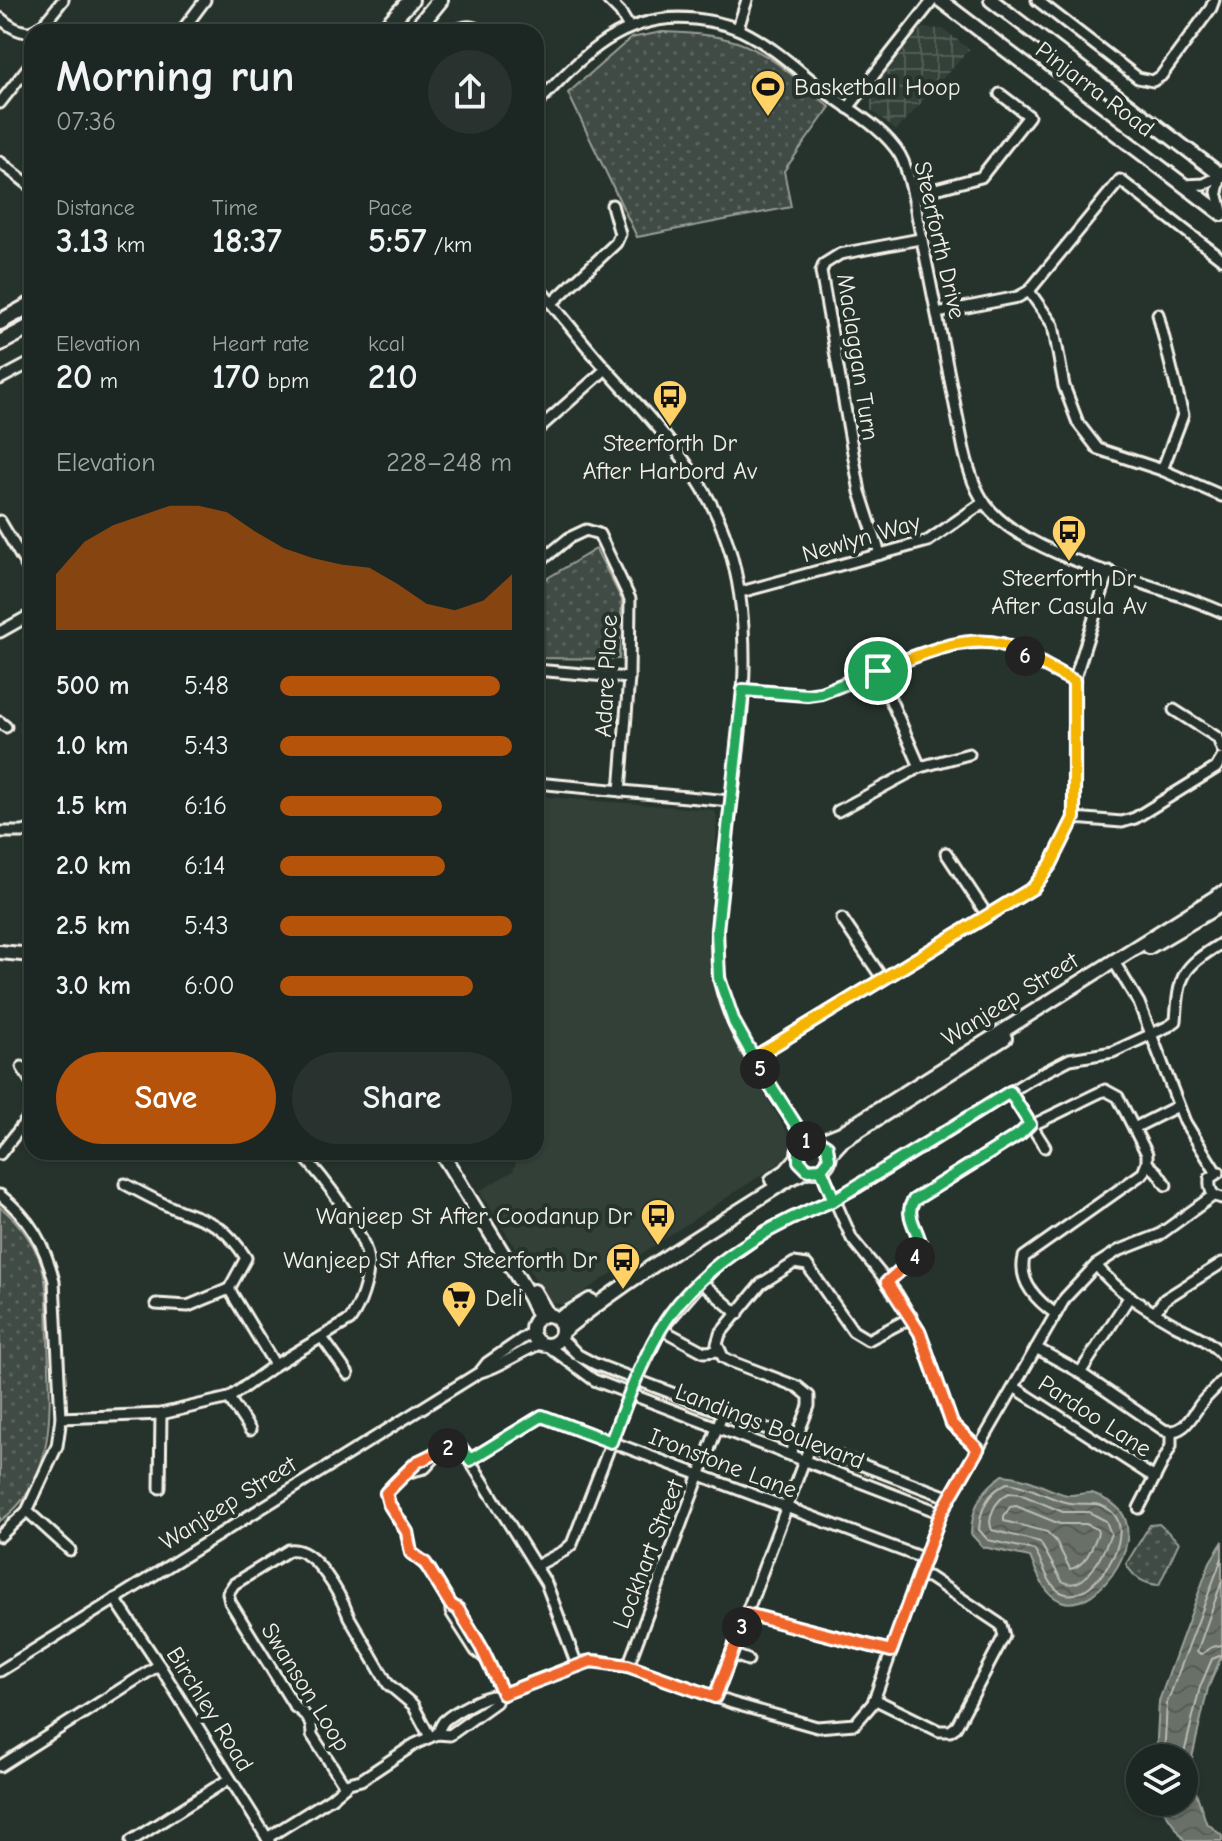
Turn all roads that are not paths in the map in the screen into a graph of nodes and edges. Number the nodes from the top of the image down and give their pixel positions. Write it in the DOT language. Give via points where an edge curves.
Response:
graph roads {
  1 [pos="63,0"];
  2 [pos="205,0"];
  3 [pos="411,0"];
  4 [pos="440,0"];
  5 [pos="608,0"];
  6 [pos="747,0"];
  7 [pos="933,0"];
  8 [pos="940,0"];
  9 [pos="991,0"];
  10 [pos="1037,0"];
  11 [pos="1214,0"];
  12 [pos="1,19"];
  13 [pos="42,24"];
  14 [pos="187,24"];
  15 [pos="388,24"];
  16 [pos="420,24"];
  17 [pos="24,26"];
  18 [pos="629,27"];
  19 [pos="738,28"];
  20 [pos="24,72"];
  21 [pos="544,90"];
  22 [pos="547,93"];
  23 [pos="1000,94"];
  24 [pos="544,96"];
  25 [pos="0,103"];
  26 [pos="848,108"];
  27 [pos="0,162"];
  28 [pos="1222,174"];
  29 [pos="24,181"];
  30 [pos="1185,185"];
  31 [pos="913,195"];
  32 [pos="612,205"];
  33 [pos="1222,212"];
  34 [pos="920,239"];
  35 [pos="1222,259"];
  36 [pos="1029,291"];
  37 [pos="544,294"];
  38 [pos="552,303"];
  39 [pos="24,308"];
  40 [pos="937,313"];
  41 [pos="1158,314"];
  42 [pos="0,322"];
  43 [pos="24,330"];
  44 [pos="0,343"];
  45 [pos="24,366"];
  46 [pos="606,369"];
  47 [pos="0,379"];
  48 [pos="544,424"];
  49 [pos="1162,470"];
  50 [pos="1222,496"];
  51 [pos="984,502"];
  52 [pos="0,521"];
  53 [pos="880,554"];
  54 [pos="547,556"];
  55 [pos="24,562"];
  56 [pos="1109,571"];
  57 [pos="741,592"];
  58 [pos="1222,612"];
  59 [pos="24,618"];
  60 [pos="0,632"];
  61 [pos="544,671"];
  62 [pos="878,671"];
  63 [pos="629,678"];
  64 [pos="1074,681"];
  65 [pos="743,690"];
  66 [pos="1174,710"];
  67 [pos="1222,749"];
  68 [pos="969,754"];
  69 [pos="1222,758"];
  70 [pos="920,767"];
  71 [pos="544,784"];
  72 [pos="620,791"];
  73 [pos="730,801"];
  74 [pos="838,811"];
  75 [pos="1074,818"];
  76 [pos="0,832"];
  77 [pos="24,832"];
  78 [pos="946,853"];
  79 [pos="1222,893"];
  80 [pos="1222,904"];
  81 [pos="987,915"];
  82 [pos="842,919"];
  83 [pos="1222,943"];
  84 [pos="0,955"];
  85 [pos="24,957"];
  86 [pos="1115,963"];
  87 [pos="882,978"];
  88 [pos="1151,1036"];
  89 [pos="753,1058"];
  90 [pos="22,1067"];
  91 [pos="24,1070"];
  92 [pos="1010,1092"];
  93 [pos="1178,1106"];
  94 [pos="24,1123"];
  95 [pos="1030,1124"];
  96 [pos="1134,1128"];
  97 [pos="806,1141"];
  98 [pos="821,1141"];
  99 [pos="1045,1147"];
  100 [pos="0,1154"];
  101 [pos="830,1154"];
  102 [pos="798,1157"];
  103 [pos="307,1160"];
  104 [pos="446,1160"];
  105 [pos="454,1160"];
  106 [pos="1147,1163"];
  107 [pos="815,1170"];
  108 [pos="1219,1171"];
  109 [pos="125,1184"];
  110 [pos="1166,1185"];
  111 [pos="0,1195"];
  112 [pos="1218,1196"];
  113 [pos="834,1200"];
  114 [pos="1222,1263"];
  115 [pos="1096,1265"];
  116 [pos="700,1281"];
  117 [pos="887,1282"];
  118 [pos="229,1289"];
  119 [pos="1130,1296"];
  120 [pos="156,1304"];
  121 [pos="1155,1312"];
  122 [pos="738,1314"];
  123 [pos="1056,1314"];
  124 [pos="912,1317"];
  125 [pos="554,1324"];
  126 [pos="661,1329"];
  127 [pos="532,1332"];
  128 [pos="323,1339"];
  129 [pos="544,1345"];
  130 [pos="1036,1348"];
  131 [pos="719,1351"];
  132 [pos="1222,1355"];
  133 [pos="275,1365"];
  134 [pos="480,1372"];
  135 [pos="1080,1373"];
  136 [pos="348,1374"];
  137 [pos="636,1380"];
  138 [pos="1222,1381"];
  139 [pos="1014,1387"];
  140 [pos="630,1394"];
  141 [pos="229,1398"];
  142 [pos="723,1412"];
  143 [pos="161,1414"];
  144 [pos="61,1418"];
  145 [pos="718,1427"];
  146 [pos="250,1430"];
  147 [pos="1171,1432"];
  148 [pos="796,1440"];
  149 [pos="611,1442"];
  150 [pos="810,1445"];
  151 [pos="978,1449"];
  152 [pos="790,1454"];
  153 [pos="805,1459"];
  154 [pos="470,1460"];
  155 [pos="699,1476"];
  156 [pos="1155,1478"];
  157 [pos="160,1488"];
  158 [pos="950,1498"];
  159 [pos="1139,1508"];
  160 [pos="786,1509"];
  161 [pos="27,1511"];
  162 [pos="941,1513"];
  163 [pos="0,1536"];
  164 [pos="70,1550"];
  165 [pos="925,1559"];
  166 [pos="536,1566"];
  167 [pos="919,1576"];
  168 [pos="115,1599"];
  169 [pos="747,1614"];
  170 [pos="891,1651"];
  171 [pos="732,1654"];
  172 [pos="748,1660"];
  173 [pos="159,1665"];
  174 [pos="577,1665"];
  175 [pos="628,1666"];
  176 [pos="0,1671"];
  177 [pos="501,1695"];
  178 [pos="715,1697"];
  179 [pos="874,1699"];
  180 [pos="434,1735"];
  181 [pos="0,1766"];
  182 [pos="229,1779"];
  183 [pos="345,1786"];
  184 [pos="268,1839"];
  185 [pos="131,1841"];
  1 -- 13 [label="street"];
  2 -- 14 [label="street"];
  3 -- 15 [label="highway"];
  4 -- 16 [label="highway"];
  5 -- 18 [label="street"];
  6 -- 19 [label="street"];
  7 -- 26 [label="street"];
  8 -- 30 [label="main road, Pinjarra Road"];
  9 -- 28 [label="main road, Pinjarra Road"];
  10 -- 11 [label="street" via="1138,78 1153,81"];
  12 -- 17 [label="street"];
  18 -- 19 [label="street, Steerforth Drive" via="682,17"];
  18 -- 22 [label="street, Steerforth Drive" via="600,43"];
  19 -- 26 [label="street, Steerforth Drive"];
  20 -- 25 [label="street"];
  21 -- 22 [label="street"];
  22 -- 24 [label="street, Steerforth Drive"];
  23 -- 31 [label="street" via="1029,116 981,177"];
  26 -- 31 [label="street, Steerforth Drive" via="896,149"];
  27 -- 29 [label="street"];
  28 -- 30 [label="street" via="1204,184"];
  28 -- 33 [label="street" via="1217,192"];
  30 -- 33 [label="main road, Pinjarra Road"];
  31 -- 34 [label="street, Steerforth Drive"];
  32 -- 38 [label="street" via="620,234 616,243"];
  34 -- 40 [label="street, Steerforth Drive"];
  34 -- 53 [label="street, Maclaggan Turn" via="840,254 821,272 860,492"];
  35 -- 36 [label="street" via="1120,180"];
  36 -- 40 [label="street"];
  36 -- 49 [label="street" via="1053,325 1064,386 1078,423 1098,449"];
  37 -- 38 [label="street"];
  38 -- 46 [label="street"];
  39 -- 42 [label="highway"];
  40 -- 51 [label="street, Steerforth Drive" via="966,459"];
  41 -- 49 [label="street" via="1183,415"];
  43 -- 44 [label="highway"];
  45 -- 47 [label="street"];
  46 -- 48 [label="street"];
  46 -- 57 [label="street" via="674,444 703,488 728,542"];
  49 -- 50 [label="street"];
  51 -- 53 [label="street, Newlyn Way" via="928,541"];
  51 -- 56 [label="street, Steerforth Drive" via="1041,545"];
  52 -- 55 [label="street"];
  53 -- 57 [label="street, Newlyn Way"];
  54 -- 63 [label="street, Adare Place" via="586,530 599,534 630,599"];
  56 -- 58 [label="street, Steerforth Drive"];
  56 -- 64 [label="street"];
  57 -- 65 [label="street"];
  59 -- 60 [label="street"];
  61 -- 63 [label="street"];
  62 -- 64 [label="street" via="970,642 1003,645"];
  62 -- 65 [label="street" via="807,695"];
  62 -- 70 [label="street"];
  63 -- 72 [label="street, Adare Place"];
  64 -- 75 [label="street"];
  65 -- 73 [label="street"];
  66 -- 67 [label="street" via="1218,738"];
  68 -- 70 [label="street"];
  69 -- 75 [label="street" via="1216,768 1135,818"];
  70 -- 74 [label="street"];
  71 -- 72 [label="street"];
  72 -- 73 [label="street"];
  73 -- 89 [label="street" via="717,930 719,978"];
  75 -- 81 [label="street" via="1033,888"];
  76 -- 77 [label="street"];
  78 -- 81 [label="street"];
  79 -- 86 [label="main road, Wanjeep Street"];
  80 -- 86 [label="main road, Wanjeep Street"];
  81 -- 87 [label="street"];
  82 -- 87 [label="street"];
  83 -- 88 [label="street" via="1191,965 1177,992 1176,1021"];
  84 -- 85 [label="main road"];
  86 -- 88 [label="street"];
  86 -- 98 [label="main road, Wanjeep Street"];
  86 -- 101 [label="main road, Wanjeep Street" via="842,1141"];
  87 -- 89 [label="street"];
  88 -- 92 [label="street" via="1113,1052 1070,1059"];
  88 -- 93 [label="street"];
  89 -- 97 [label="street"];
  90 -- 91 [label="street"];
  92 -- 95 [label="street"];
  92 -- 113 [label="street"];
  93 -- 96 [label="street"];
  93 -- 108 [label="street"];
  94 -- 100 [label="street"];
  95 -- 96 [label="street" via="1105,1090 1118,1097"];
  95 -- 99 [label="street"];
  95 -- 117 [label="street" via="914,1200 909,1215 921,1247"];
  96 -- 106 [label="street"];
  97 -- 98 [label="main road"];
  97 -- 102 [label="main road"];
  98 -- 101 [label="main road"];
  101 -- 107 [label="main road" via="828,1163"];
  102 -- 107 [label="main road" via="801,1165"];
  102 -- 125 [label="main road" via="786,1171"];
  103 -- 128 [label="street" via="331,1186 368,1264 358,1309"];
  104 -- 125 [label="main road" via="529,1296"];
  105 -- 125 [label="main road"];
  106 -- 110 [label="street"];
  106 -- 123 [label="street" via="1143,1173 1024,1257 1031,1294"];
  107 -- 113 [label="street"];
  107 -- 125 [label="main road" via="791,1178 614,1292"];
  108 -- 112 [label="street" via="1209,1187"];
  109 -- 118 [label="street" via="208,1220 233,1237 246,1258"];
  111 -- 144 [label="street" via="19,1210 49,1262"];
  112 -- 115 [label="street" via="1159,1235"];
  113 -- 116 [label="street" via="766,1231"];
  113 -- 117 [label="street" via="852,1239"];
  114 -- 121 [label="street" via="1165,1299"];
  115 -- 119 [label="street"];
  115 -- 123 [label="street"];
  116 -- 122 [label="street"];
  116 -- 126 [label="street"];
  117 -- 124 [label="street"];
  118 -- 120 [label="street" via="188,1306"];
  118 -- 133 [label="street"];
  119 -- 121 [label="street"];
  119 -- 135 [label="street"];
  121 -- 132 [label="street"];
  122 -- 124 [label="street" via="761,1284 798,1262 811,1269 859,1337 873,1339"];
  122 -- 131 [label="street" via="718,1339"];
  123 -- 130 [label="street"];
  124 -- 151 [label="street" via="952,1424"];
  125 -- 127 [label="main road" via="533,1324"];
  125 -- 129 [label="main road"];
  125 -- 137 [label="street, Landings Boulevard" via="578,1355"];
  126 -- 131 [label="street" via="704,1352"];
  126 -- 137 [label="street"];
  127 -- 129 [label="main road"];
  127 -- 134 [label="street, Wanjeep Street"];
  128 -- 133 [label="street"];
  128 -- 136 [label="street"];
  129 -- 134 [label="street, Wanjeep Street"];
  129 -- 140 [label="street, Landings Boulevard" via="594,1380"];
  130 -- 135 [label="street"];
  130 -- 139 [label="street"];
  131 -- 148 [label="street" via="730,1361 805,1391 809,1406"];
  133 -- 141 [label="street"];
  134 -- 168 [label="street, Wanjeep Street"];
  135 -- 147 [label="street"];
  137 -- 140 [label="street"];
  137 -- 142 [label="street, Landings Boulevard"];
  138 -- 147 [label="street" via="1184,1427"];
  139 -- 151 [label="street"];
  139 -- 156 [label="street, Pardoo Lane"];
  140 -- 145 [label="street, Landings Boulevard"];
  140 -- 149 [label="street"];
  141 -- 143 [label="street"];
  141 -- 146 [label="street"];
  142 -- 145 [label="street, Lockhart Street"];
  142 -- 148 [label="street, Landings Boulevard"];
  143 -- 144 [label="street"];
  143 -- 157 [label="street"];
  144 -- 161 [label="street" via="57,1446"];
  145 -- 152 [label="street, Landings Boulevard"];
  145 -- 155 [label="street, Lockhart Street"];
  147 -- 156 [label="street, Pardoo Lane" via="1171,1446"];
  148 -- 150 [label="street, Landings Boulevard"];
  148 -- 152 [label="street"];
  149 -- 154 [label="street, Ironstone Lane" via="542,1416"];
  149 -- 155 [label="street, Ironstone Lane"];
  149 -- 166 [label="street" via="572,1544"];
  150 -- 153 [label="street"];
  150 -- 158 [label="street, Landings Boulevard"];
  151 -- 158 [label="street"];
  152 -- 153 [label="street, Landings Boulevard"];
  153 -- 160 [label="street"];
  153 -- 162 [label="street, Landings Boulevard"];
  154 -- 166 [label="street"];
  154 -- 177 [label="street" via="455,1447 417,1462 386,1493 407,1532 411,1553 428,1567 458,1609"];
  155 -- 160 [label="street, Ironstone Lane"];
  155 -- 175 [label="street, Lockhart Street"];
  156 -- 159 [label="street, Pardoo Lane"];
  158 -- 162 [label="street"];
  160 -- 165 [label="street, Ironstone Lane"];
  160 -- 169 [label="street"];
  161 -- 163 [label="street"];
  161 -- 164 [label="street"];
  162 -- 165 [label="street"];
  165 -- 167 [label="street"];
  166 -- 174 [label="street"];
  167 -- 170 [label="street"];
  167 -- 179 [label="street" via="929,1577 1001,1625 1004,1636 950,1731 939,1731"];
  168 -- 173 [label="street, Birchley Road"];
  168 -- 176 [label="street, Wanjeep Street"];
  169 -- 170 [label="street"];
  169 -- 171 [label="street"];
  170 -- 179 [label="street"];
  171 -- 172 [label="street"];
  171 -- 178 [label="street"];
  173 -- 181 [label="street"];
  173 -- 182 [label="street, Birchley Road"];
  174 -- 175 [label="street" via="591,1661"];
  174 -- 177 [label="street"];
  175 -- 178 [label="street"];
  177 -- 180 [label="street" via="483,1697 442,1722"];
  178 -- 179 [label="street" via="817,1727 855,1724"];
  180 -- 183 [label="street"];
  180 -- 183 [label="street, Swanson Loop" via="413,1705 388,1684 315,1561 306,1552 289,1550 234,1584 230,1602 295,1707 306,1714 312,1735"];
  182 -- 184 [label="street, Birchley Road"];
  182 -- 185 [label="street"];
  183 -- 184 [label="street"];
}
